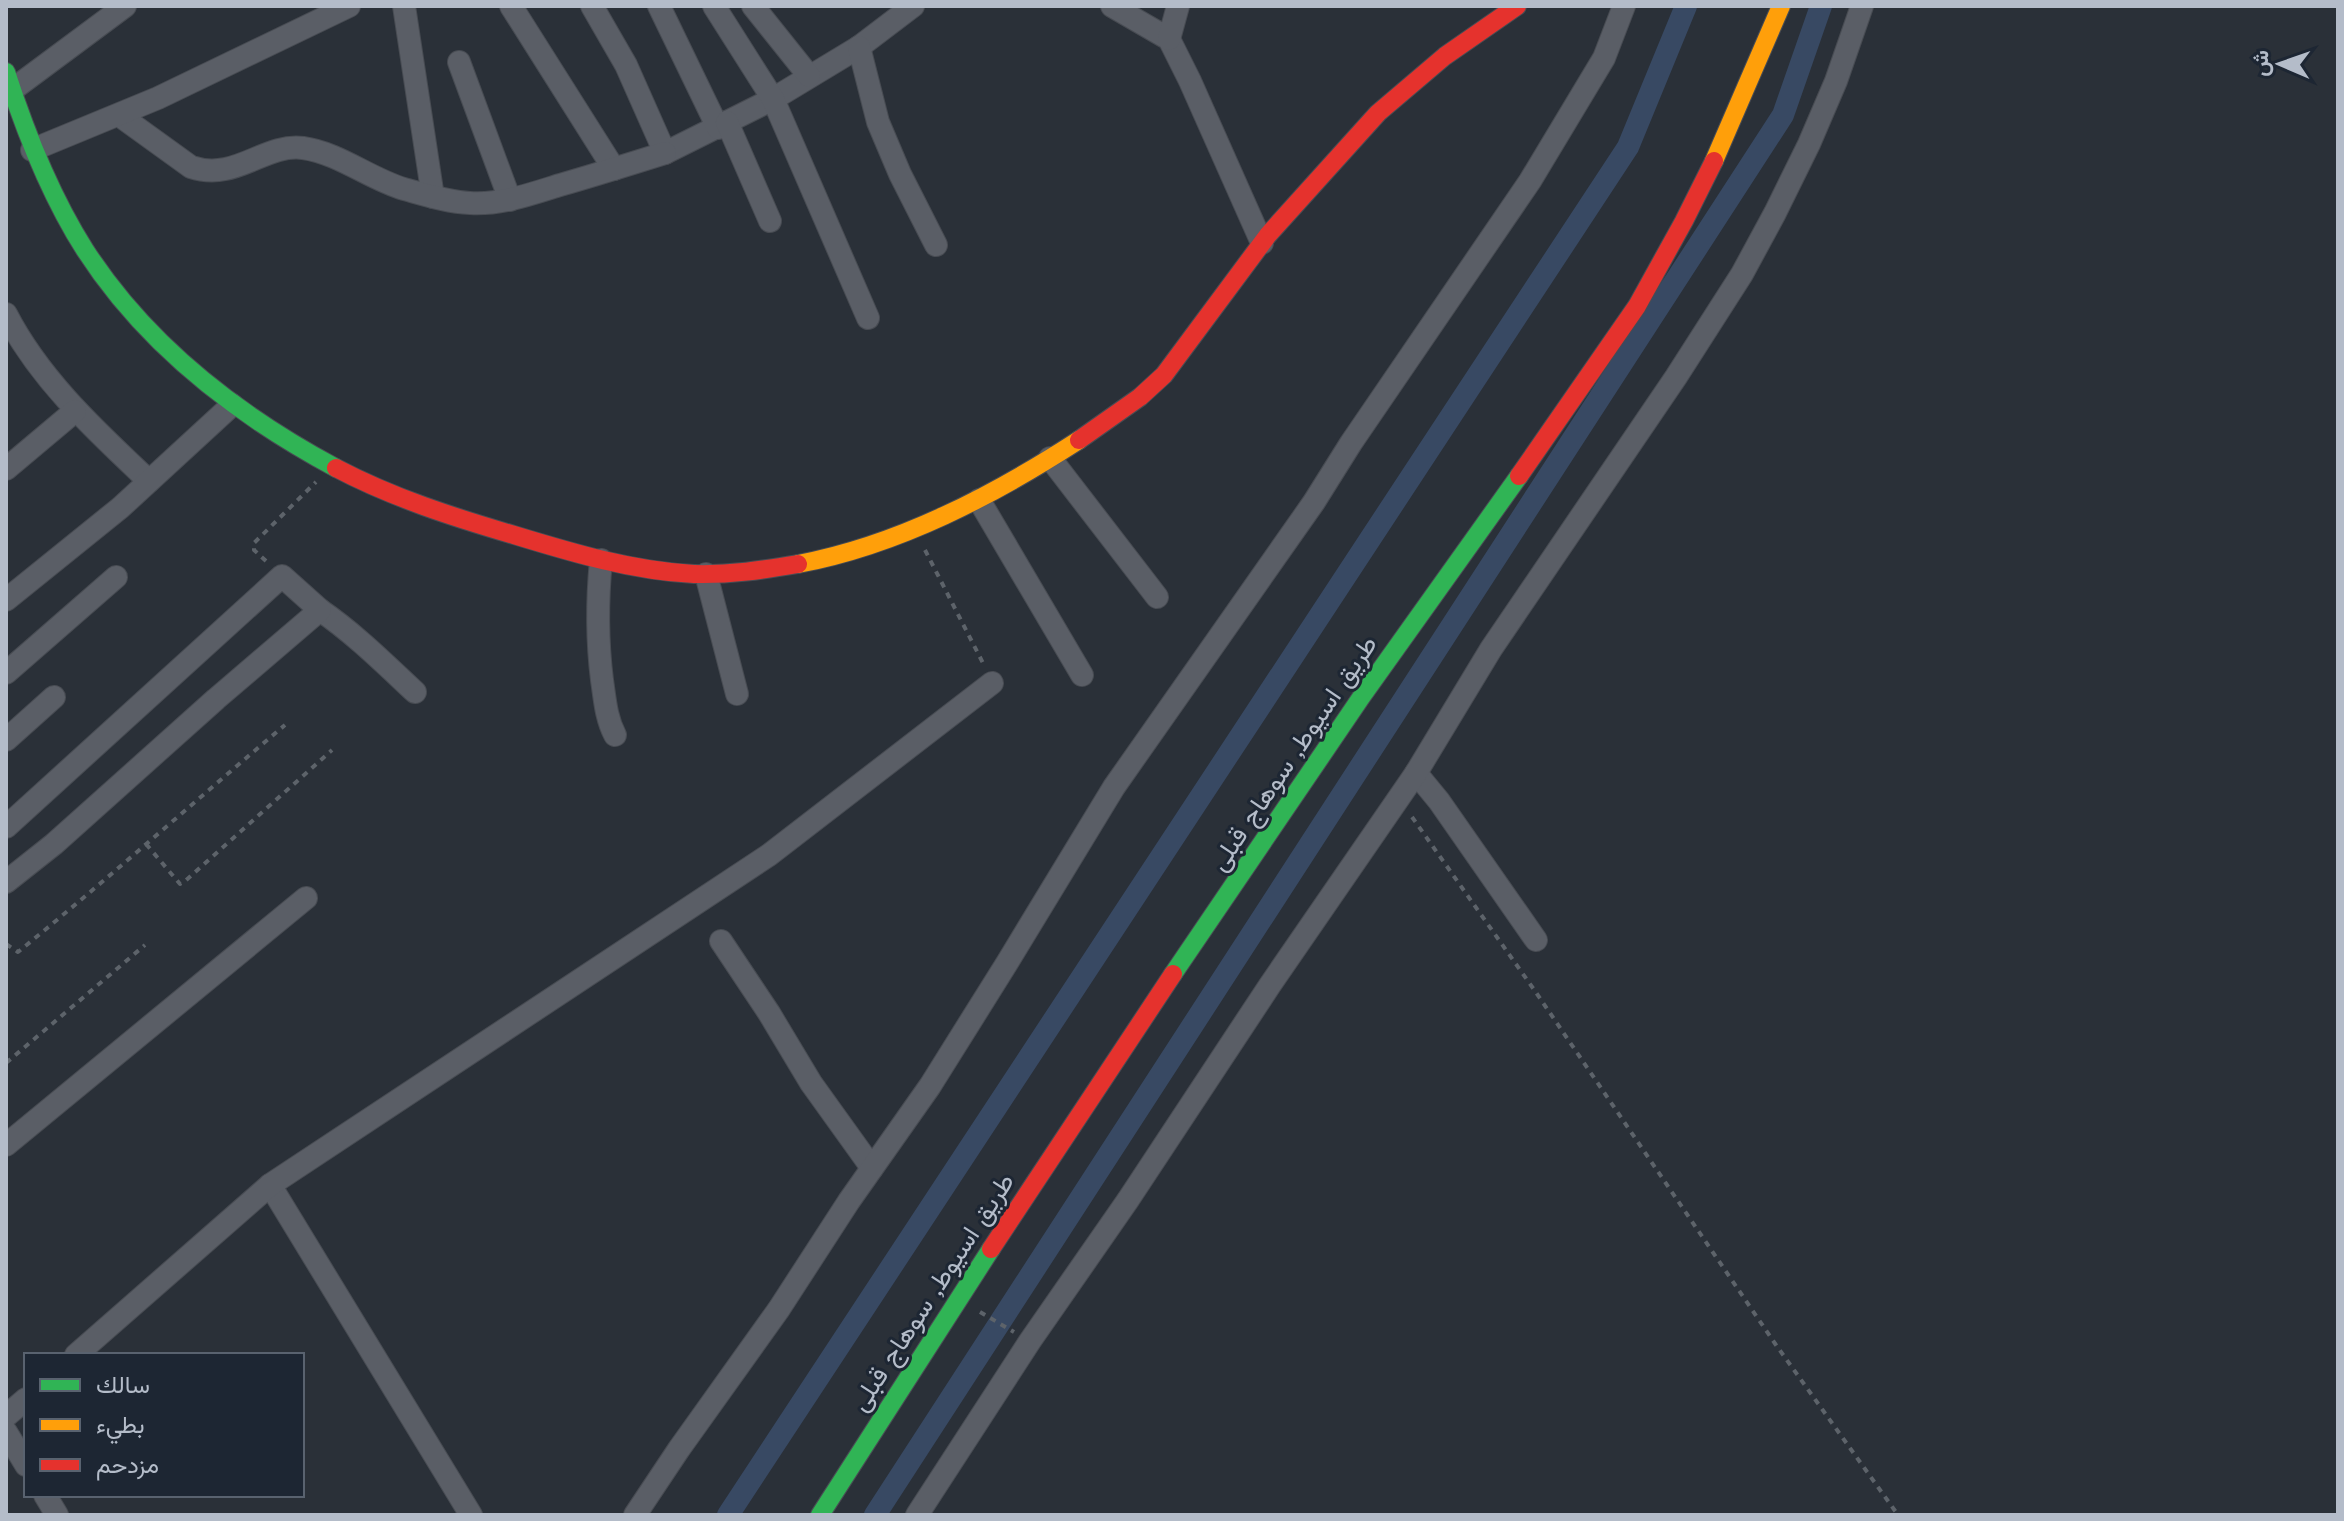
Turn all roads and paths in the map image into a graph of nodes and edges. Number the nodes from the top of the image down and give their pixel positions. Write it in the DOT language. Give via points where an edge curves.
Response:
graph roads {
  1 [pos="125,6"];
  2 [pos="349,6"];
  3 [pos="404,6"];
  4 [pos="511,6"];
  5 [pos="592,6"];
  6 [pos="659,6"];
  7 [pos="714,6"];
  8 [pos="753,6"];
  9 [pos="913,6"];
  10 [pos="1112,6"];
  11 [pos="1178,6"];
  12 [pos="1517,6"];
  13 [pos="1624,6"];
  14 [pos="1781,6"];
  15 [pos="1862,6"];
  16 [pos="98,14"];
  17 [pos="1169,39"];
  18 [pos="859,47"];
  19 [pos="459,62"];
  20 [pos="809,76"];
  21 [pos="10,96"];
  22 [pos="773,99"];
  23 [pos="119,115"];
  24 [pos="722,125"];
  25 [pos="32,150"];
  26 [pos="665,153"];
  27 [pos="614,169"];
  28 [pos="433,197"];
  29 [pos="510,200"];
  30 [pos="770,221"];
  31 [pos="1262,243"];
  32 [pos="936,245"];
  33 [pos="868,318"];
  34 [pos="7,320"];
  35 [pos="232,405"];
  36 [pos="75,411"];
  37 [pos="1050,458"];
  38 [pos="331,466"];
  39 [pos="6,469"];
  40 [pos="149,481"];
  41 [pos="979,500"];
  42 [pos="914,530"];
  43 [pos="253,546"];
  44 [pos="601,560"];
  45 [pos="706,574"];
  46 [pos="116,577"];
  47 [pos="1157,597"];
  48 [pos="6,600"];
  49 [pos="320,610"];
  50 [pos="6,673"];
  51 [pos="1082,675"];
  52 [pos="992,683"];
  53 [pos="415,692"];
  54 [pos="737,694"];
  55 [pos="54,697"];
  56 [pos="285,725"];
  57 [pos="615,735"];
  58 [pos="6,740"];
  59 [pos="332,750"];
  60 [pos="1416,773"];
  61 [pos="1398,800"];
  62 [pos="6,827"];
  63 [pos="146,844"];
  64 [pos="6,882"];
  65 [pos="306,898"];
  66 [pos="1536,940"];
  67 [pos="721,941"];
  68 [pos="6,944"];
  69 [pos="145,945"];
  70 [pos="6,1063"];
  71 [pos="6,1145"];
  72 [pos="872,1168"];
  73 [pos="270,1185"];
  74 [pos="987,1317"];
  75 [pos="1022,1337"];
  76 [pos="78,1353"];
  77 [pos="24,1401"];
  78 [pos="6,1416"];
  79 [pos="6,1432"];
  80 [pos="24,1462"];
  81 [pos="46,1497"];
  82 [pos="57,1515"];
  83 [pos="471,1515"];
  84 [pos="635,1515"];
  85 [pos="820,1515"];
  86 [pos="917,1515"];
  87 [pos="1898,1515"];
  1 -- 16 [label="street"];
  2 -- 23 [label="street"];
  3 -- 28 [label="street"];
  4 -- 27 [label="street"];
  5 -- 26 [label="street" via="626,65"];
  6 -- 24 [label="street"];
  7 -- 22 [label="street"];
  8 -- 20 [label="street"];
  9 -- 18 [label="street"];
  10 -- 17 [label="street"];
  11 -- 17 [label="street"];
  12 -- 31 [label="street" via="1474,34 1377,115"];
  13 -- 72 [label="street" via="1604,58 1530,181 1114,787 959,1041"];
  14 -- 85 [label="street, طريق اسيوط, سوهاج قبلى" via="1712,168 1644,294 1187,955 952,1306"];
  15 -- 60 [label="street" via="1809,144 1742,274 1491,649"];
  16 -- 21 [label="street"];
  17 -- 31 [label="street"];
  18 -- 20 [label="street"];
  18 -- 32 [label="street" via="878,122"];
  19 -- 29 [label="street"];
  20 -- 22 [label="street"];
  21 -- 25 [label="street"];
  22 -- 24 [label="street"];
  22 -- 33 [label="street"];
  23 -- 25 [label="street"];
  23 -- 28 [label="street" via="202,171 233,168 283,149 301,148"];
  24 -- 26 [label="street"];
  24 -- 30 [label="street"];
  25 -- 35 [label="street" via="86,252 122,302"];
  26 -- 27 [label="street"];
  27 -- 29 [label="street"];
  28 -- 29 [label="street" via="472,203"];
  31 -- 37 [label="street" via="1147,392"];
  34 -- 36 [label="street"];
  35 -- 38 [label="street"];
  35 -- 40 [label="street"];
  36 -- 39 [label="street"];
  36 -- 40 [label="street"];
  37 -- 41 [label="street"];
  37 -- 47 [label="street"];
  38 -- 43 [label="path"];
  38 -- 44 [label="street" via="431,509"];
  40 -- 48 [label="street"];
  41 -- 42 [label="street"];
  41 -- 51 [label="street"];
  42 -- 45 [label="street" via="783,566"];
  42 -- 52 [label="path"];
  44 -- 45 [label="street"];
  44 -- 57 [label="street" via="599,653 607,715"];
  45 -- 54 [label="street"];
  46 -- 50 [label="street"];
  49 -- 53 [label="street"];
  49 -- 62 [label="street" via="282,576"];
  49 -- 64 [label="street"];
  52 -- 73 [label="street" via="769,855"];
  55 -- 58 [label="street"];
  56 -- 63 [label="path"];
  59 -- 63 [label="path" via="184,882 173,877"];
  60 -- 61 [label="street"];
  60 -- 66 [label="street"];
  61 -- 86 [label="street"];
  61 -- 87 [label="path"];
  63 -- 68 [label="path" via="18,952"];
  65 -- 71 [label="street"];
  67 -- 72 [label="street"];
  69 -- 70 [label="path"];
  72 -- 84 [label="street"];
  73 -- 76 [label="street"];
  73 -- 83 [label="street"];
  74 -- 75 [label="path"];
  77 -- 78 [label="street"];
  79 -- 80 [label="street"];
  81 -- 82 [label="street"];
}
